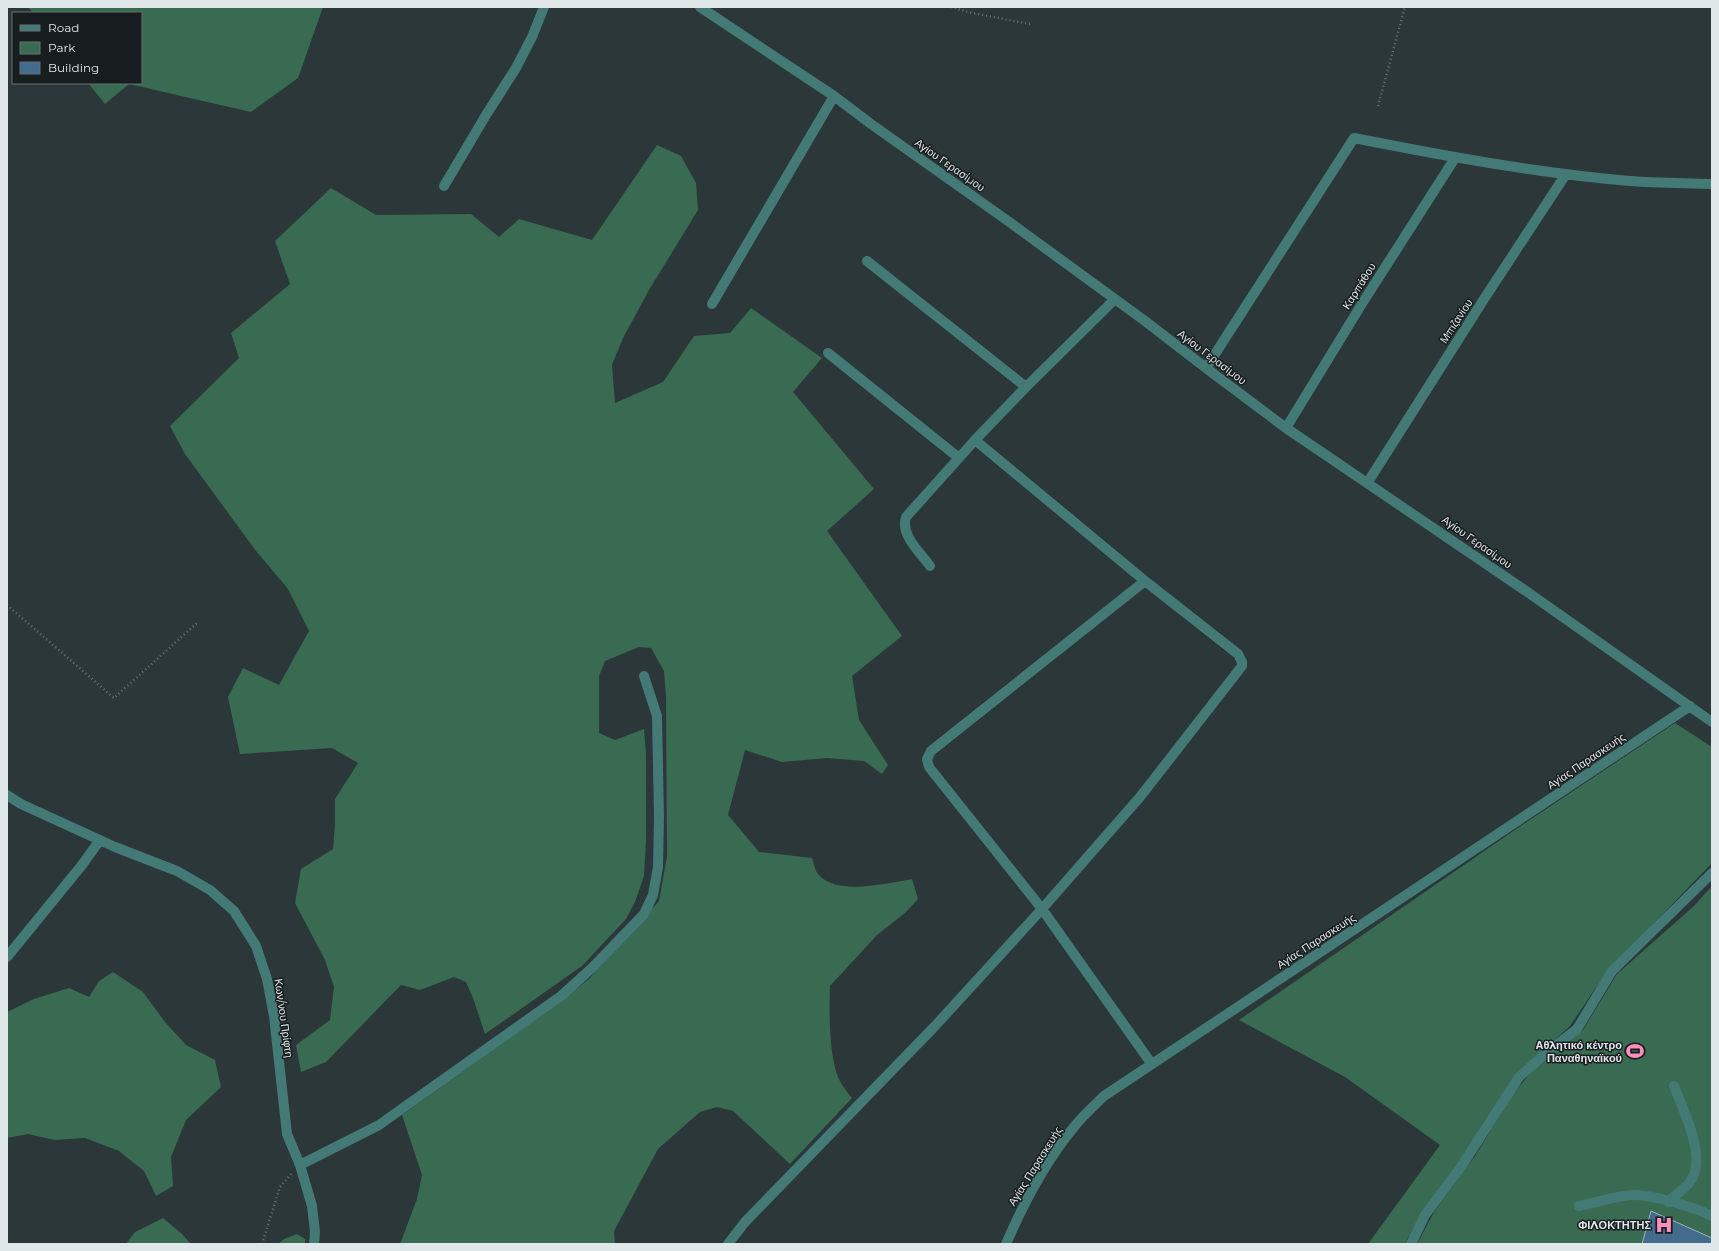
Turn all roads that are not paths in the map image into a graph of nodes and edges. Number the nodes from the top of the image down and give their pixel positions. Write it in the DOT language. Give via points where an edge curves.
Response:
graph roads {
  1 [pos="544,7"];
  2 [pos="700,7"];
  3 [pos="834,96"];
  4 [pos="1455,158"];
  5 [pos="1566,174"];
  6 [pos="1712,184"];
  7 [pos="444,186"];
  8 [pos="867,261"];
  9 [pos="1115,299"];
  10 [pos="712,304"];
  11 [pos="828,353"];
  12 [pos="1206,368"];
  13 [pos="1026,387"];
  14 [pos="1286,428"];
  15 [pos="975,440"];
  16 [pos="959,458"];
  17 [pos="1368,482"];
  18 [pos="930,566"];
  19 [pos="1145,581"];
  20 [pos="644,676"];
  21 [pos="1690,706"];
  22 [pos="1712,722"];
  23 [pos="7,795"];
  24 [pos="100,840"];
  25 [pos="1712,873"];
  26 [pos="1042,910"];
  27 [pos="7,957"];
  28 [pos="1151,1063"];
  29 [pos="1674,1086"];
  30 [pos="300,1165"];
  31 [pos="1668,1202"];
  32 [pos="1579,1206"];
  33 [pos="1712,1216"];
  34 [pos="314,1244"];
  35 [pos="728,1244"];
  36 [pos="1006,1244"];
  37 [pos="1411,1244"];
  1 -- 7 [label="street" via="516,68"];
  2 -- 3 [label="street, Αγίου Γερασίμου"];
  3 -- 9 [label="street, Αγίου Γερασίμου"];
  3 -- 10 [label="street"];
  4 -- 5 [label="street"];
  4 -- 12 [label="street" via="1354,138"];
  4 -- 14 [label="street, Καρπάθου"];
  5 -- 6 [label="street" via="1631,181"];
  5 -- 17 [label="street, Μπιζανίου"];
  8 -- 13 [label="street"];
  9 -- 12 [label="street, Αγίου Γερασίμου"];
  9 -- 13 [label="street"];
  11 -- 16 [label="street"];
  12 -- 14 [label="street, Αγίου Γερασίμου"];
  13 -- 15 [label="street"];
  14 -- 17 [label="street, Αγίου Γερασίμου"];
  15 -- 16 [label="street"];
  15 -- 19 [label="street"];
  16 -- 18 [label="street" via="906,517 904,524 905,532"];
  17 -- 21 [label="street, Αγίου Γερασίμου"];
  19 -- 26 [label="street" via="1238,654 1242,666 1140,797"];
  19 -- 26 [label="street" via="928,754 929,767"];
  20 -- 30 [label="street" via="657,716 660,817 658,866 653,895 644,914 561,996 380,1125"];
  21 -- 22 [label="street, Αγίου Γερασίμου"];
  21 -- 28 [label="street, Αγίας Παρασκευής"];
  23 -- 24 [label="street, Κων/νου Πρίφτη" via="21,804"];
  24 -- 27 [label="street"];
  24 -- 30 [label="street, Κων/νου Πρίφτη" via="176,871 210,890 234,911 256,946 267,979 274,1016 287,1134"];
  25 -- 37 [label="street" via="1612,971 1577,1029 1519,1077 1461,1167 1425,1215"];
  26 -- 28 [label="street"];
  26 -- 35 [label="street" via="936,1025 745,1222"];
  28 -- 36 [label="street, Αγίας Παρασκευής" via="1104,1096 1074,1126 1034,1186"];
  29 -- 31 [label="street" via="1695,1142 1696,1166 1690,1182"];
  30 -- 34 [label="street, Κων/νου Πρίφτη" via="312,1206"];
  31 -- 32 [label="street" via="1633,1195"];
  31 -- 33 [label="street"];
}
